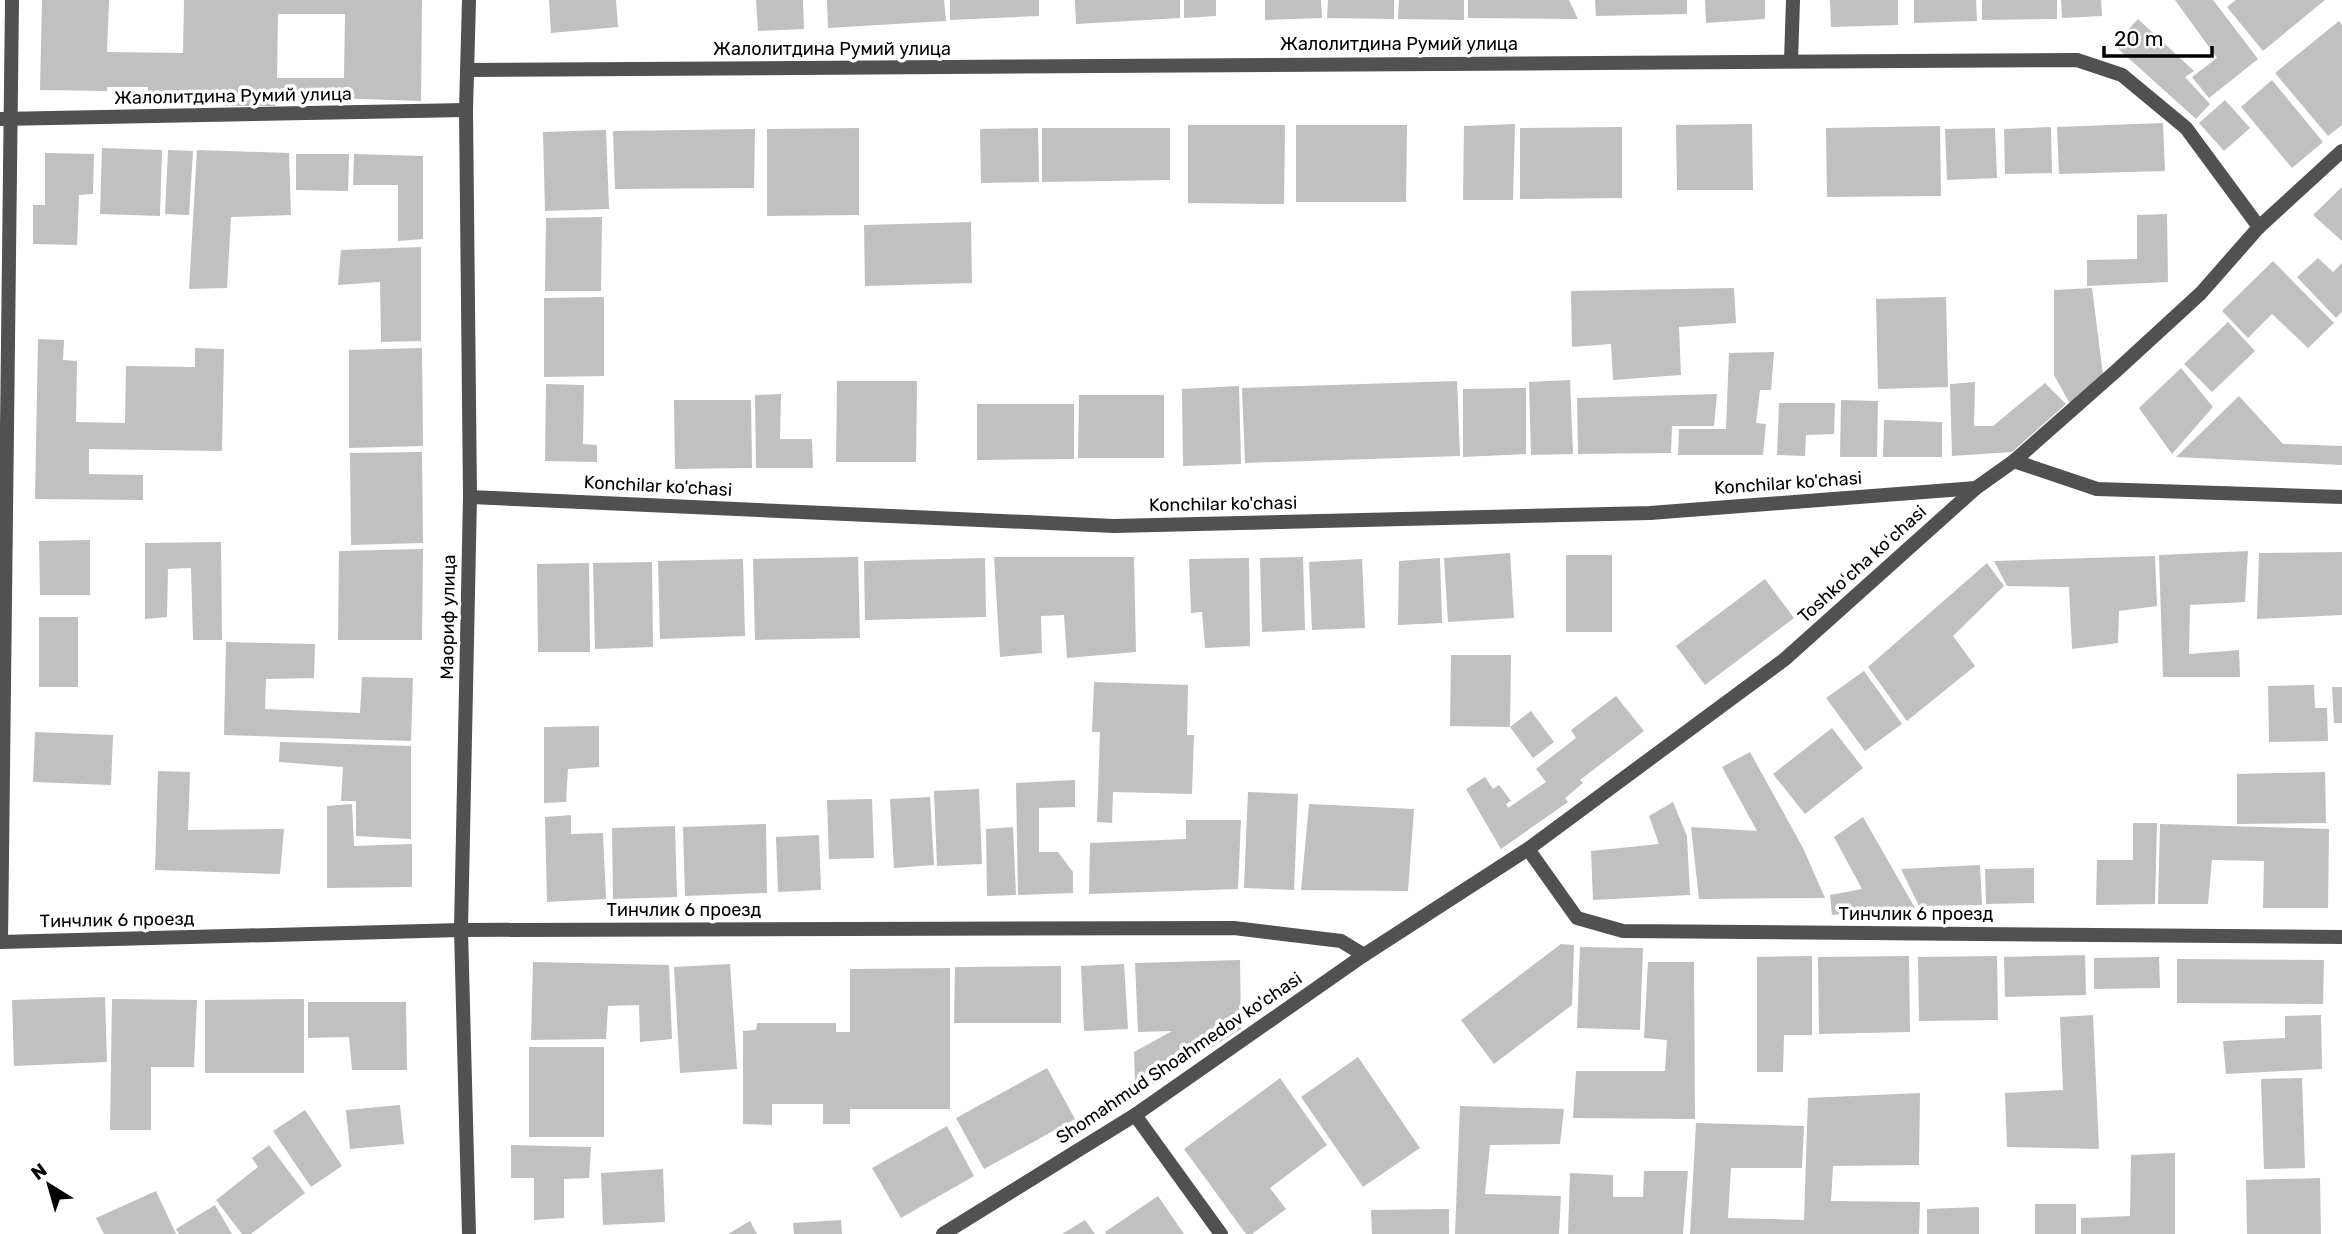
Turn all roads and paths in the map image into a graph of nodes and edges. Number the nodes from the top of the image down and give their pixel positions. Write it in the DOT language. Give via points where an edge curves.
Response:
graph roads {
  1 [pos="12,0"];
  2 [pos="468,0"];
  3 [pos="1793,0"];
  4 [pos="1791,61"];
  5 [pos="467,70"];
  6 [pos="466,110"];
  7 [pos="6,119"];
  8 [pos="2342,151"];
  9 [pos="2259,227"];
  10 [pos="2014,461"];
  11 [pos="1976,488"];
  12 [pos="470,497"];
  13 [pos="2342,498"];
  14 [pos="1528,849"];
  15 [pos="461,930"];
  16 [pos="2342,937"];
  17 [pos="1,942"];
  18 [pos="1364,955"];
  19 [pos="1135,1115"];
  20 [pos="469,1234"];
  21 [pos="943,1234"];
  22 [pos="1221,1234"];
  1 -- 7 [label="street"];
  2 -- 5 [label="street, Маориф улица"];
  3 -- 4 [label="street"];
  4 -- 5 [label="street, Жалолитдина Румий улица"];
  4 -- 9 [label="street, Жалолитдина Румий улица" via="2077,60 2122,75 2186,128"];
  5 -- 6 [label="street, Маориф улица"];
  6 -- 7 [label="street, Жалолитдина Румий улица"];
  6 -- 12 [label="street, Маориф улица"];
  7 -- 17 [label="street"];
  8 -- 9 [label="street, Toshkoʻcha koʻchasi"];
  9 -- 10 [label="street, Toshkoʻcha koʻchasi" via="2201,293"];
  10 -- 11 [label="street, Toshkoʻcha koʻchasi"];
  10 -- 13 [label="street" via="2097,489"];
  11 -- 12 [label="street, Konchilar ko'chasi" via="1650,513 1114,526"];
  11 -- 14 [label="street, Toshkoʻcha koʻchasi" via="1784,659"];
  12 -- 15 [label="street, Маориф улица"];
  14 -- 16 [label="street, Тинчлик 6 проезд" via="1577,918 1623,931"];
  14 -- 18 [label="street, Toshkoʻcha koʻchasi"];
  15 -- 17 [label="street, Тинчлик 6 проезд"];
  15 -- 18 [label="street, Тинчлик 6 проезд" via="1234,928 1341,941"];
  15 -- 20 [label="street, Маориф улица"];
  18 -- 19 [label="street, Shomahmud Shoahmedov ko'chasi"];
  19 -- 21 [label="street, Shomahmud Shoahmedov ko'chasi"];
  19 -- 22 [label="street"];
}
